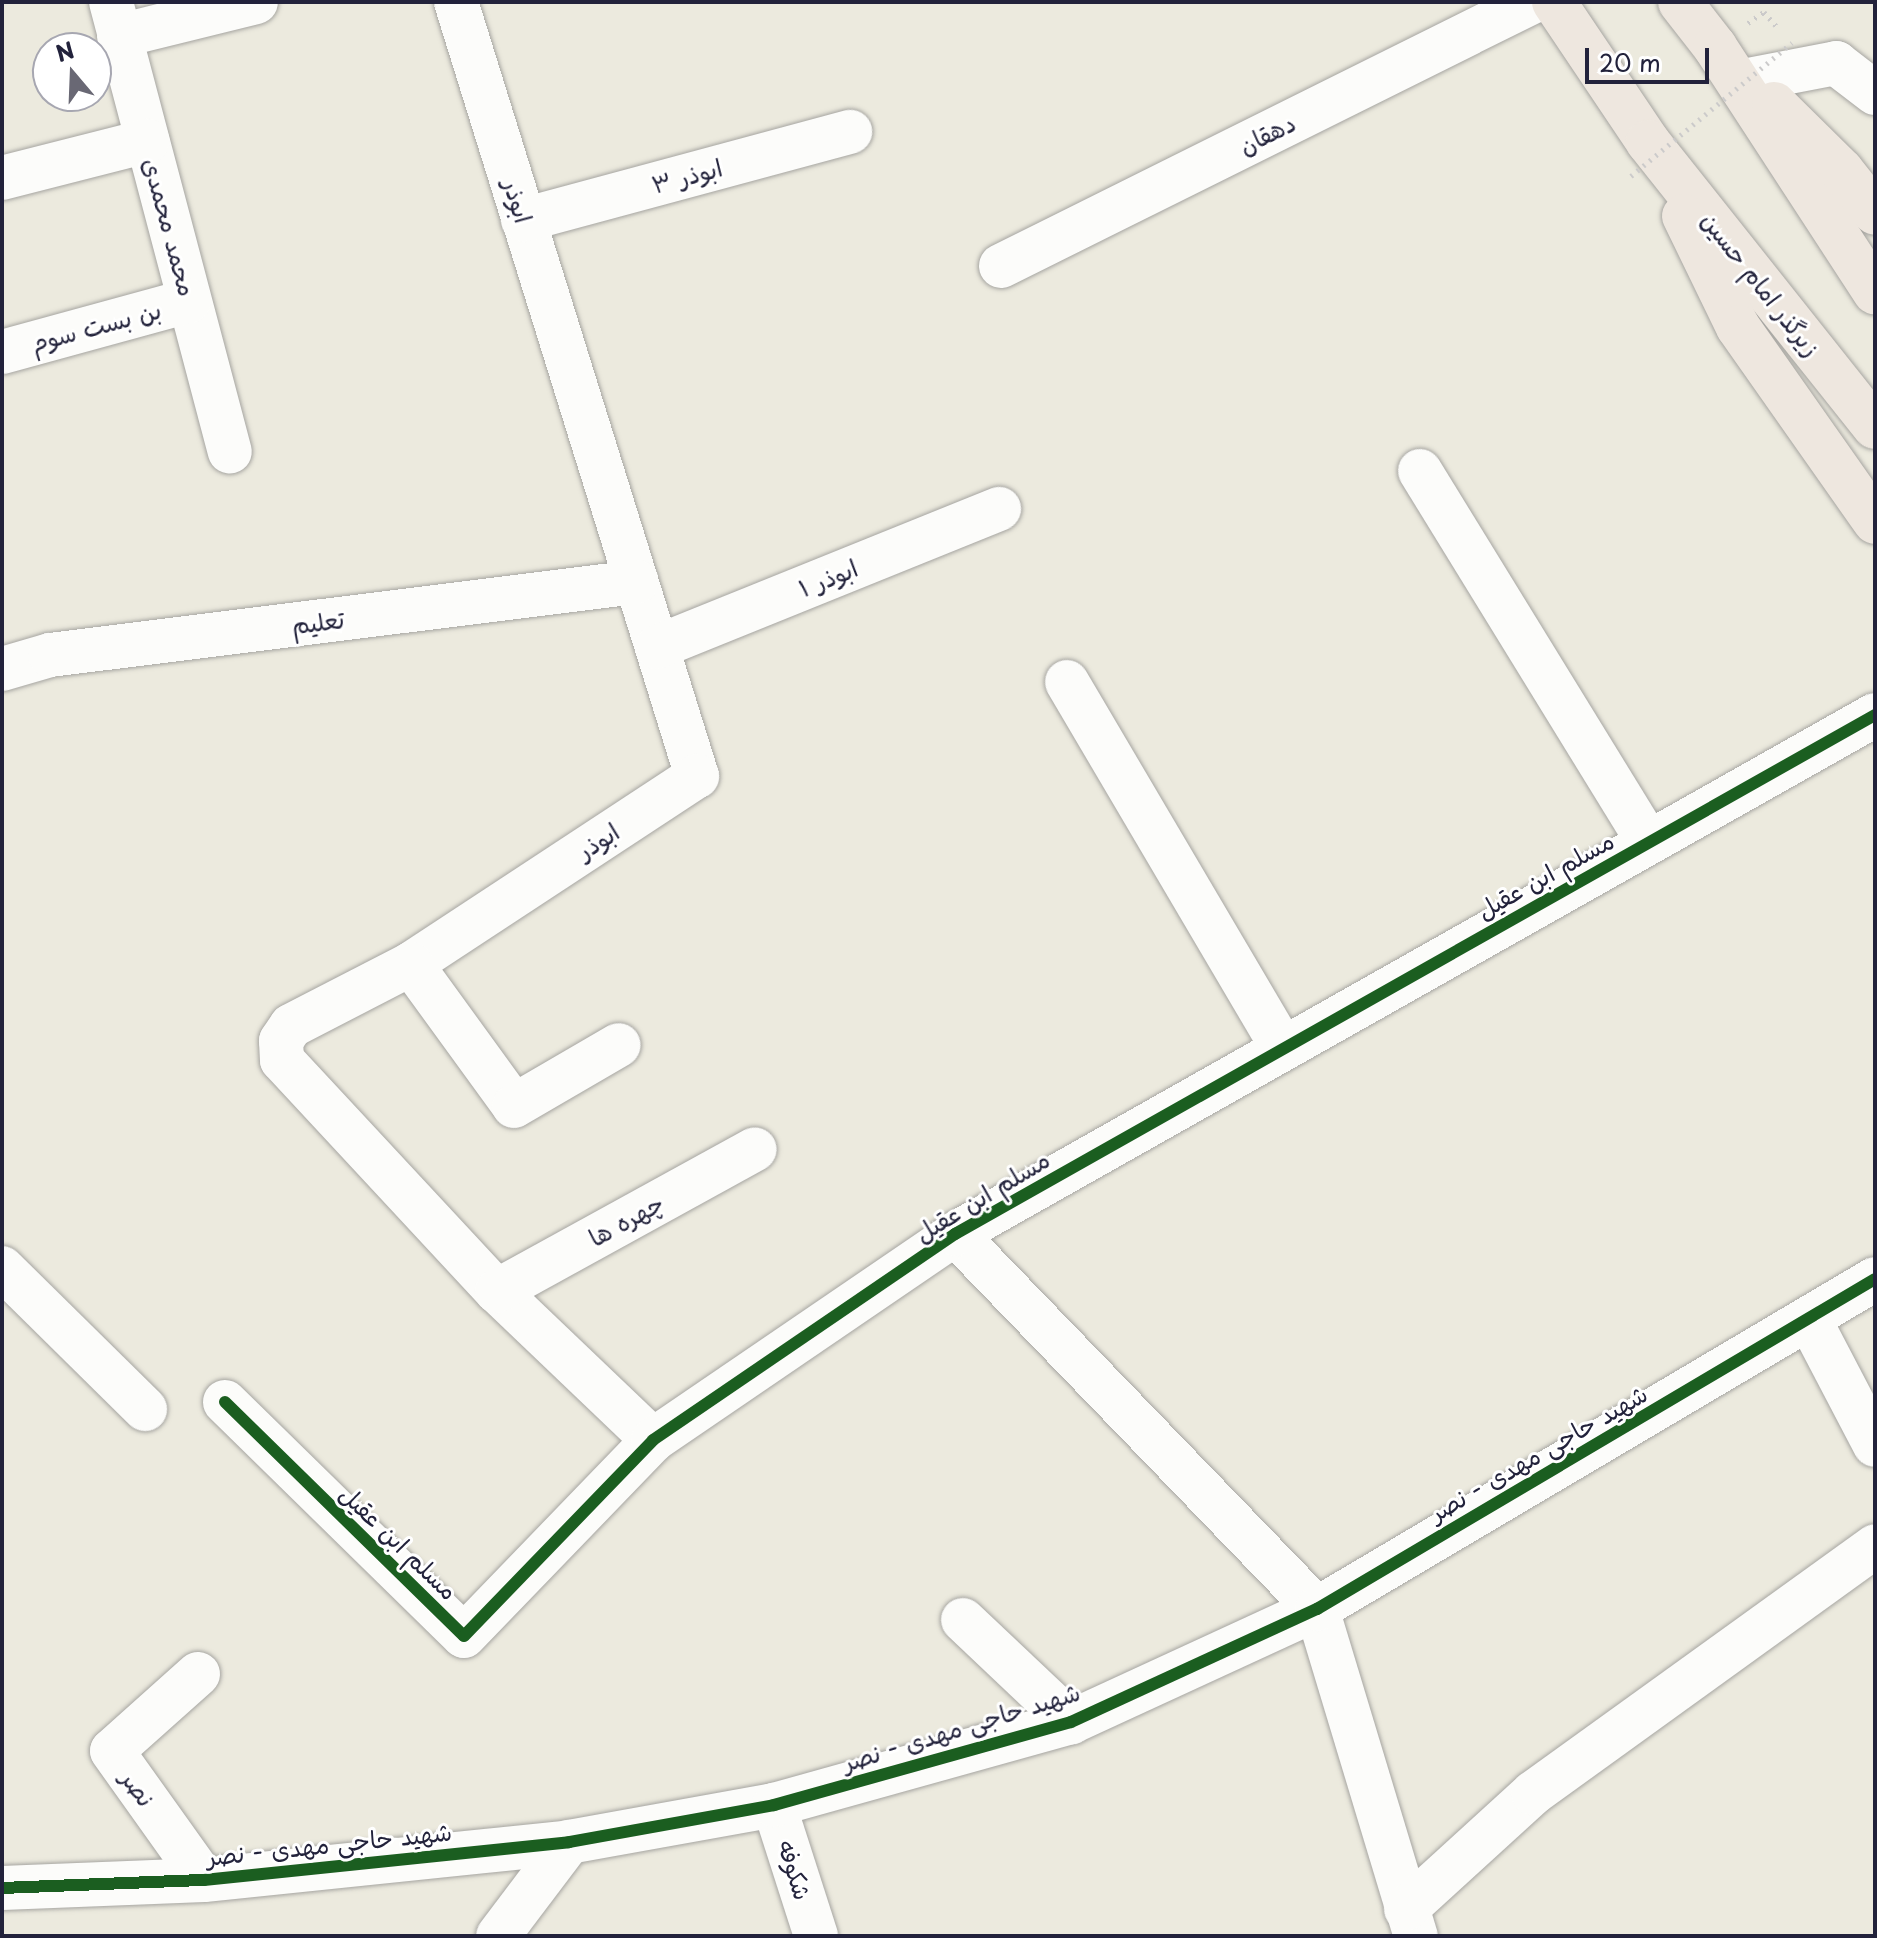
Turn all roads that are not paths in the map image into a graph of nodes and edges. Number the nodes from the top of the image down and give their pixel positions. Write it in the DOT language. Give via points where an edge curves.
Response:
graph roads {
  1 [pos="256,2"];
  2 [pos="456,2"];
  3 [pos="1532,2"];
  4 [pos="1554,2"];
  5 [pos="1687,5"];
  6 [pos="115,19"];
  7 [pos="1715,47"];
  8 [pos="1748,80"];
  9 [pos="1875,93"];
  10 [pos="850,132"];
  11 [pos="147,141"];
  12 [pos="1640,159"];
  13 [pos="2,178"];
  14 [pos="1875,213"];
  15 [pos="523,220"];
  16 [pos="1001,266"];
  17 [pos="1875,292"];
  18 [pos="189,301"];
  19 [pos="2,352"];
  20 [pos="1875,427"];
  21 [pos="230,452"];
  22 [pos="1420,471"];
  23 [pos="999,509"];
  24 [pos="1875,522"];
  25 [pos="636,582"];
  26 [pos="657,647"];
  27 [pos="2,669"];
  28 [pos="1067,682"];
  29 [pos="1875,715"];
  30 [pos="1648,842"];
  31 [pos="411,964"];
  32 [pos="619,1045"];
  33 [pos="1283,1048"];
  34 [pos="755,1149"];
  35 [pos="955,1234"];
  36 [pos="2,1268"];
  37 [pos="1875,1279"];
  38 [pos="497,1291"];
  39 [pos="1809,1319"];
  40 [pos="225,1402"];
  41 [pos="145,1409"];
  42 [pos="653,1440"];
  43 [pos="1875,1445"];
  44 [pos="1875,1546"];
  45 [pos="1317,1609"];
  46 [pos="963,1620"];
  47 [pos="198,1674"];
  48 [pos="1071,1722"];
  49 [pos="774,1805"];
  50 [pos="569,1842"];
  51 [pos="204,1880"];
  52 [pos="2,1888"];
  53 [pos="1411,1922"];
  54 [pos="498,1936"];
  55 [pos="816,1936"];
  1 -- 6 [label="street"];
  2 -- 15 [label="street, ابوذر"];
  3 -- 16 [label="street, دهقان"];
  4 -- 12 [label="main road"];
  5 -- 7 [label="main road"];
  6 -- 11 [label="street, محمد محمدی"];
  7 -- 8 [label="main road"];
  7 -- 17 [label="main road"];
  8 -- 9 [label="street" via="1836,63"];
  8 -- 14 [label="main road" via="1842,171"];
  10 -- 15 [label="street, ابوذر ۳"];
  11 -- 13 [label="street"];
  11 -- 18 [label="street, محمد محمدی"];
  12 -- 20 [label="main road, زیرگذر امام حسین"];
  12 -- 24 [label="main road" via="1738,327"];
  15 -- 25 [label="street, ابوذر"];
  18 -- 19 [label="street, بن بست سوم"];
  18 -- 21 [label="street, محمد محمدی"];
  22 -- 30 [label="street"];
  23 -- 26 [label="street, ابوذر ۱"];
  25 -- 26 [label="street, ابوذر"];
  25 -- 27 [label="street, تعلیم" via="50,655"];
  26 -- 31 [label="street, ابوذر" via="697,776"];
  28 -- 33 [label="street"];
  29 -- 30 [label="street, مسلم ابن عقیل"];
  30 -- 33 [label="street, مسلم ابن عقیل"];
  31 -- 32 [label="street" via="514,1106"];
  31 -- 38 [label="street, ابوذر" via="291,1026 281,1041 282,1060"];
  33 -- 35 [label="street, مسلم ابن عقیل"];
  34 -- 38 [label="street, چهره ها"];
  35 -- 42 [label="street, مسلم ابن عقیل"];
  35 -- 45 [label="street"];
  36 -- 41 [label="street"];
  37 -- 39 [label="street, شهید حاجی مهدی - نصر"];
  38 -- 42 [label="street, ابوذر"];
  39 -- 43 [label="street"];
  39 -- 45 [label="street, شهید حاجی مهدی - نصر"];
  40 -- 42 [label="street, مسلم ابن عقیل" via="464,1636"];
  44 -- 53 [label="street" via="1533,1793"];
  45 -- 48 [label="street, شهید حاجی مهدی - نصر"];
  45 -- 53 [label="street"];
  46 -- 48 [label="street"];
  47 -- 51 [label="street, نصر" via="112,1751"];
  48 -- 49 [label="street, شهید حاجی مهدی - نصر"];
  49 -- 50 [label="street, شهید حاجی مهدی - نصر"];
  49 -- 55 [label="street, شکوفه"];
  50 -- 51 [label="street, شهید حاجی مهدی - نصر"];
  50 -- 54 [label="street"];
  51 -- 52 [label="street, شهید حاجی مهدی - نصر"];
}
